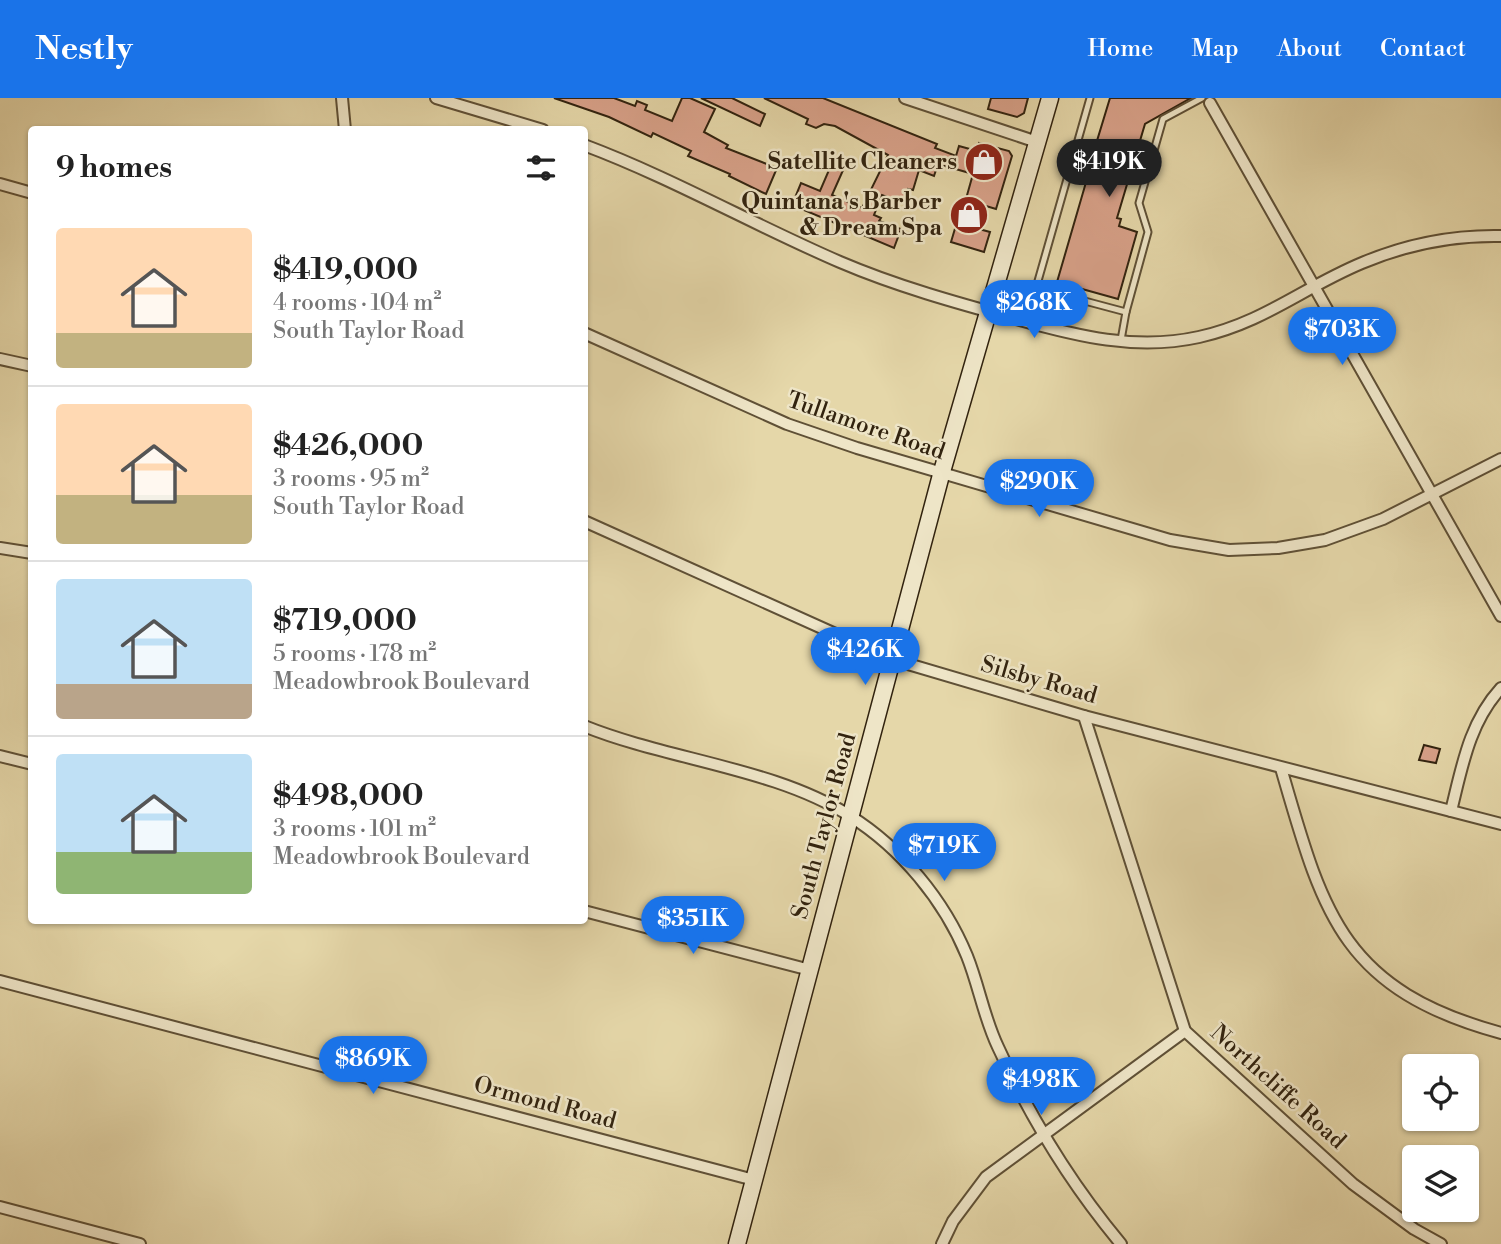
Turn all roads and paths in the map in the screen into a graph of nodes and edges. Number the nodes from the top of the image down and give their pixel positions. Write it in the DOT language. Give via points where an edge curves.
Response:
graph roads {
  1 [pos="341,98"];
  2 [pos="436,98"];
  3 [pos="905,98"];
  4 [pos="1050,98"];
  5 [pos="1090,98"];
  6 [pos="1206,101"];
  7 [pos="344,126"];
  8 [pos="530,126"];
  9 [pos="1037,142"];
  10 [pos="588,147"];
  11 [pos="0,184"];
  12 [pos="28,192"];
  13 [pos="1501,236"];
  14 [pos="1315,287"];
  15 [pos="988,312"];
  16 [pos="1126,312"];
  17 [pos="588,335"];
  18 [pos="1121,343"];
  19 [pos="0,359"];
  20 [pos="28,365"];
  21 [pos="1501,459"];
  22 [pos="942,475"];
  23 [pos="1431,492"];
  24 [pos="588,523"];
  25 [pos="0,548"];
  26 [pos="28,552"];
  27 [pos="1501,616"];
  28 [pos="891,659"];
  29 [pos="1501,688"];
  30 [pos="1084,716"];
  31 [pos="588,727"];
  32 [pos="0,756"];
  33 [pos="28,763"];
  34 [pos="1281,768"];
  35 [pos="1451,811"];
  36 [pos="850,816"];
  37 [pos="1501,824"];
  38 [pos="588,912"];
  39 [pos="810,970"];
  40 [pos="0,981"];
  41 [pos="1185,1031"];
  42 [pos="1501,1033"];
  43 [pos="1042,1136"];
  44 [pos="754,1180"];
  45 [pos="0,1207"];
  46 [pos="140,1244"];
  47 [pos="737,1244"];
  48 [pos="942,1244"];
  49 [pos="1121,1244"];
  50 [pos="1441,1244"];
  1 -- 7 [label="street"];
  2 -- 8 [label="street"];
  3 -- 9 [label="street"];
  4 -- 9 [label="main road, South Taylor Road"];
  5 -- 16 [label="lane" via="1036,288"];
  6 -- 14 [label="street"];
  6 -- 16 [label="lane" via="1163,119 1139,203 1148,232"];
  9 -- 15 [label="main road, South Taylor Road"];
  10 -- 15 [label="street" via="843,263"];
  11 -- 12 [label="street"];
  13 -- 14 [label="street" via="1429,240 1360,264"];
  14 -- 18 [label="street" via="1251,322 1197,338"];
  14 -- 23 [label="street"];
  15 -- 18 [label="street"];
  15 -- 22 [label="main road, South Taylor Road"];
  16 -- 18 [label="lane"];
  17 -- 22 [label="street, Tullamore Road" via="787,424"];
  19 -- 20 [label="street"];
  21 -- 23 [label="street, Tullamore Road"];
  22 -- 23 [label="street, Tullamore Road" via="1170,540 1229,550 1325,540 1383,519"];
  22 -- 28 [label="main road, South Taylor Road"];
  23 -- 27 [label="street"];
  24 -- 28 [label="street, Silsby Road"];
  25 -- 26 [label="street"];
  28 -- 30 [label="street, Silsby Road"];
  28 -- 36 [label="main road, South Taylor Road"];
  29 -- 35 [label="street" via="1471,735"];
  30 -- 34 [label="street, Silsby Road"];
  30 -- 41 [label="street, Northcliffe Road"];
  31 -- 36 [label="street" via="784,785"];
  32 -- 33 [label="street"];
  34 -- 35 [label="street, Silsby Road"];
  34 -- 42 [label="street" via="1309,865 1327,909 1352,946 1374,971 1407,995 1453,1020"];
  35 -- 37 [label="street, Silsby Road"];
  36 -- 39 [label="main road, South Taylor Road"];
  36 -- 43 [label="street" via="909,866 948,919 967,956 996,1044"];
  38 -- 39 [label="street"];
  39 -- 44 [label="main road, South Taylor Road"];
  40 -- 44 [label="street, Ormond Road"];
  41 -- 43 [label="street"];
  41 -- 50 [label="street, Northcliffe Road" via="1353,1184"];
  43 -- 48 [label="street" via="986,1177"];
  43 -- 49 [label="street" via="1071,1182"];
  44 -- 47 [label="main road, South Taylor Road"];
  45 -- 46 [label="street"];
}
